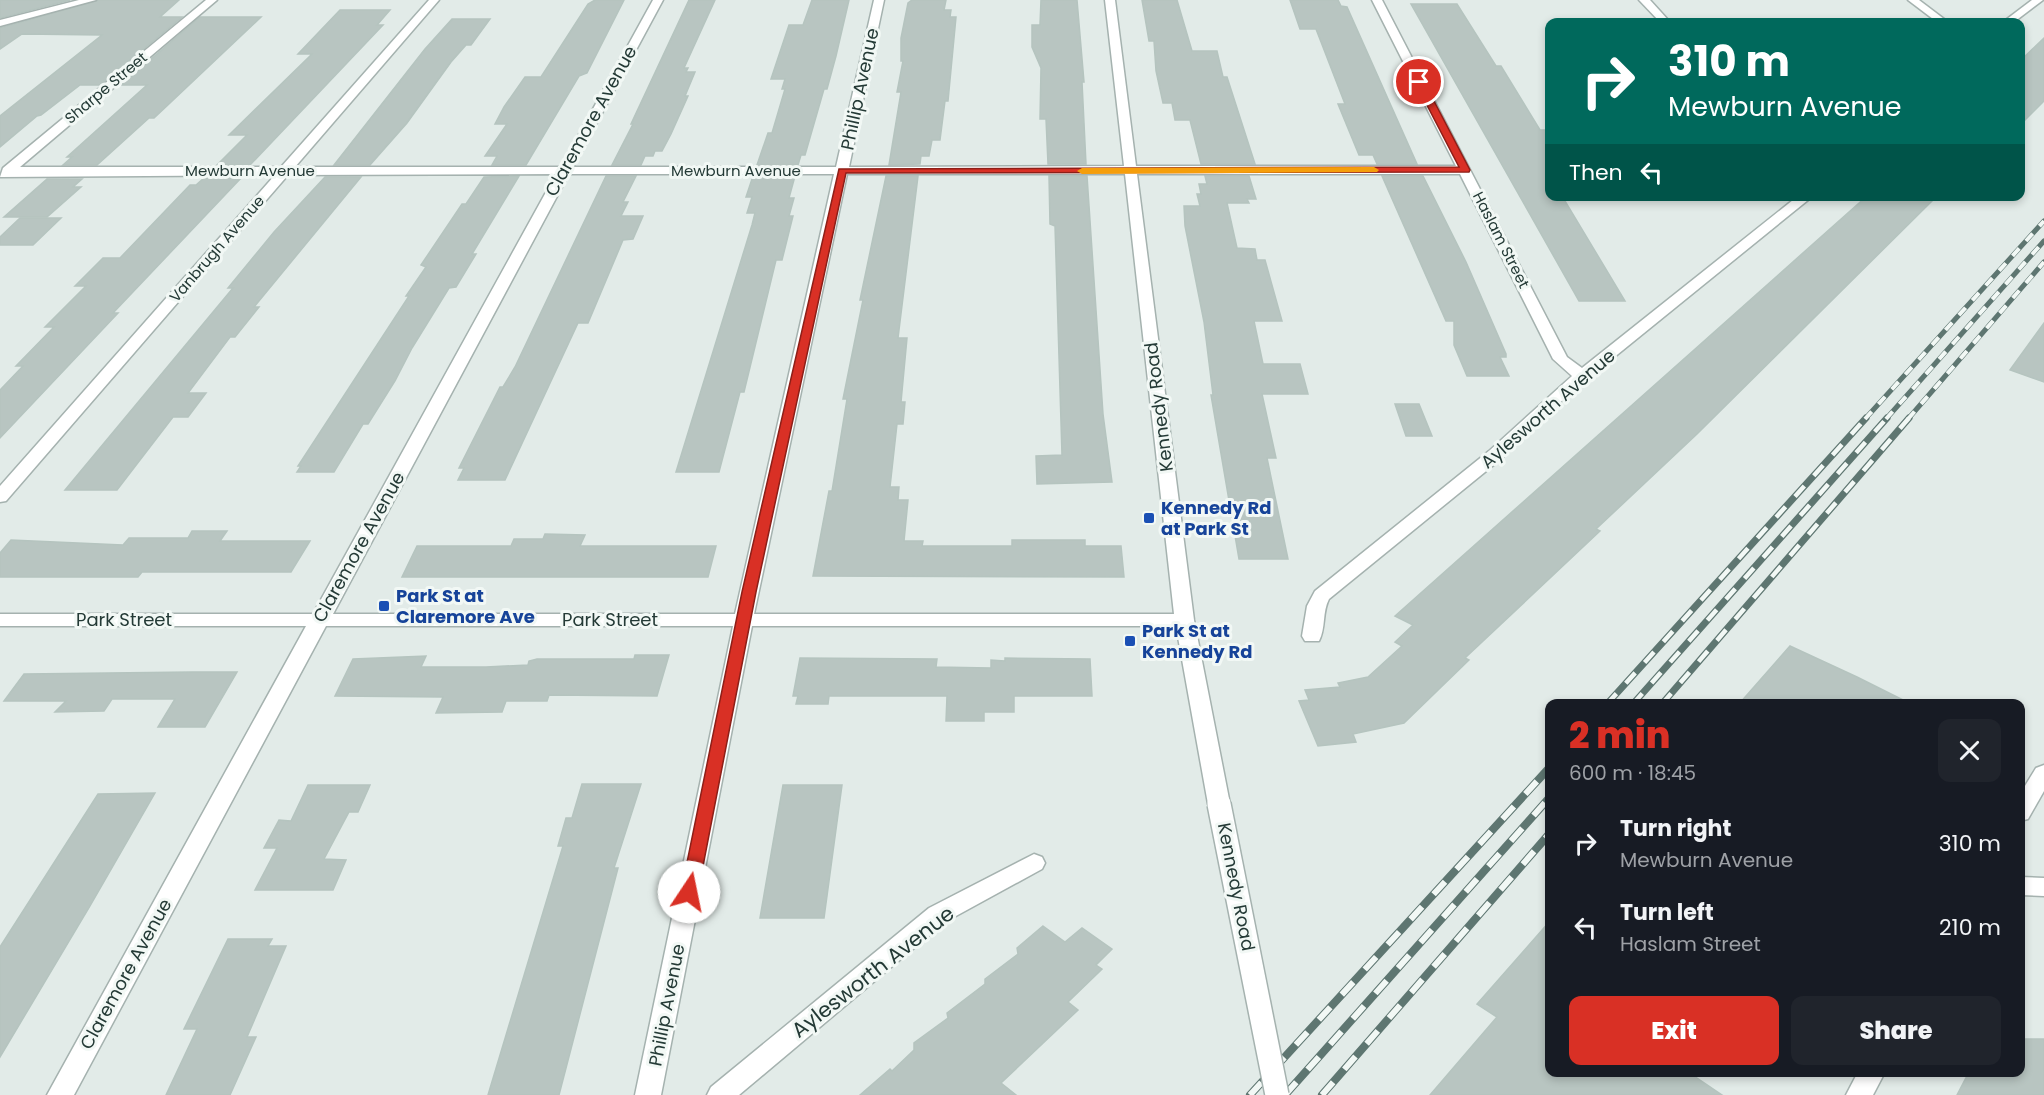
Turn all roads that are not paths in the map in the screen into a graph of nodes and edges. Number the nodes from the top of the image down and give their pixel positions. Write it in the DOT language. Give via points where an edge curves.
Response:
graph roads {
  1 [pos="92,0"];
  2 [pos="212,0"];
  3 [pos="434,0"];
  4 [pos="658,0"];
  5 [pos="879,0"];
  6 [pos="1110,0"];
  7 [pos="1377,0"];
  8 [pos="1644,0"];
  9 [pos="1913,0"];
  10 [pos="2038,0"];
  11 [pos="1661,18"];
  12 [pos="1938,18"];
  13 [pos="2013,18"];
  14 [pos="0,23"];
  15 [pos="1465,170"];
  16 [pos="286,171"];
  17 [pos="564,171"];
  18 [pos="842,171"];
  19 [pos="1131,171"];
  20 [pos="4,174"];
  21 [pos="1801,201"];
  22 [pos="1583,376"];
  23 [pos="0,497"];
  24 [pos="0,620"];
  25 [pos="744,620"];
  26 [pos="1184,620"];
  27 [pos="319,621"];
  28 [pos="1312,636"];
  29 [pos="2044,773"];
  30 [pos="2025,805"];
  31 [pos="1034,863"];
  32 [pos="2025,886"];
  33 [pos="2044,887"];
  34 [pos="1869,1077"];
  35 [pos="60,1095"];
  36 [pos="648,1095"];
  37 [pos="720,1095"];
  38 [pos="1277,1095"];
  39 [pos="1859,1095"];
  1 -- 14 [label="street"];
  2 -- 20 [label="street, Sharpe Street"];
  3 -- 16 [label="street, Vanbrugh Avenue"];
  4 -- 17 [label="street, Claremore Avenue"];
  5 -- 18 [label="street, Phillip Avenue"];
  6 -- 19 [label="street, Kennedy Road"];
  7 -- 15 [label="street, Haslam Street"];
  8 -- 11 [label="street"];
  9 -- 12 [label="street"];
  10 -- 13 [label="street"];
  15 -- 19 [label="street, Mewburn Avenue"];
  15 -- 22 [label="street, Haslam Street" via="1561,359"];
  16 -- 17 [label="street, Mewburn Avenue"];
  16 -- 20 [label="street, Mewburn Avenue"];
  16 -- 23 [label="street, Vanbrugh Avenue"];
  17 -- 18 [label="street, Mewburn Avenue"];
  17 -- 27 [label="street, Claremore Avenue"];
  18 -- 19 [label="street, Mewburn Avenue"];
  18 -- 25 [label="street, Phillip Avenue"];
  19 -- 26 [label="street, Kennedy Road"];
  21 -- 22 [label="street, Aylesworth Avenue"];
  22 -- 28 [label="street, Aylesworth Avenue" via="1494,455 1322,595 1316,606"];
  24 -- 27 [label="street, Park Street"];
  25 -- 26 [label="street, Park Street"];
  25 -- 27 [label="street, Park Street"];
  25 -- 36 [label="street, Phillip Avenue"];
  26 -- 38 [label="street, Kennedy Road, bridge"];
  27 -- 35 [label="street, Claremore Avenue"];
  29 -- 30 [label="street"];
  31 -- 37 [label="street, Aylesworth Avenue" via="937,915"];
  32 -- 33 [label="street"];
  34 -- 39 [label="street"];
}
